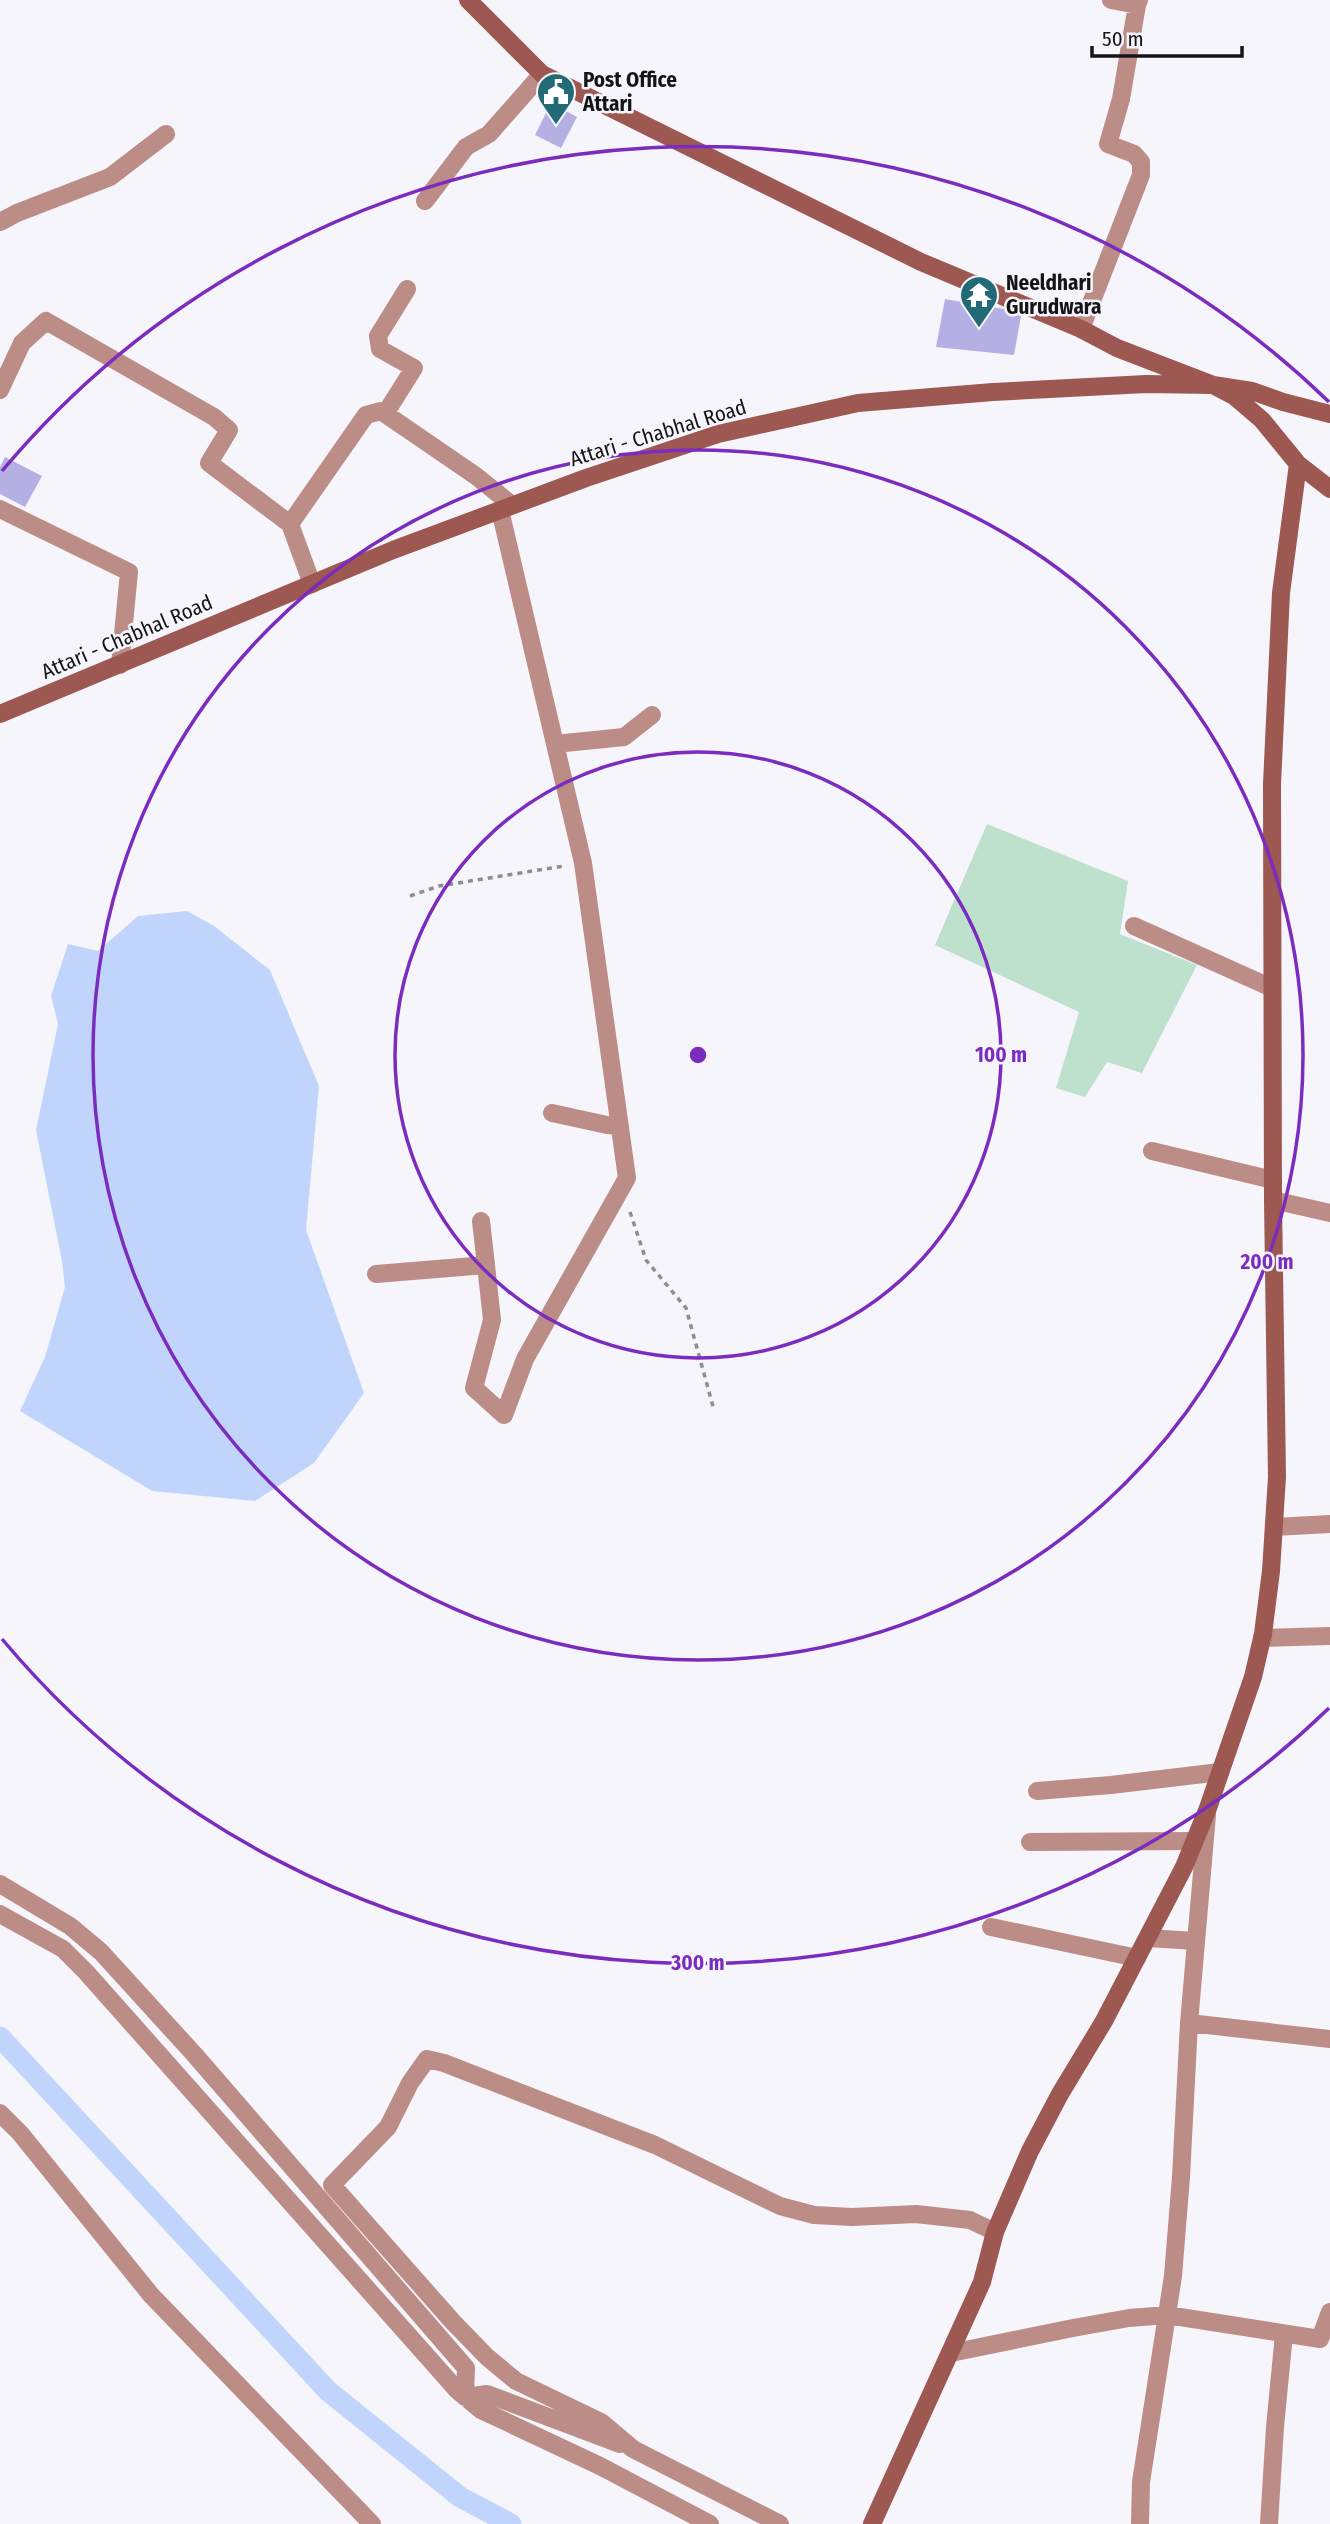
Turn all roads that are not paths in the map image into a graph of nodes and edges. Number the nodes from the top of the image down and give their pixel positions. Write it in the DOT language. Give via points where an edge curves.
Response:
graph roads {
  1 [pos="468,0"];
  2 [pos="1111,0"];
  3 [pos="1138,2"];
  4 [pos="542,74"];
  5 [pos="166,134"];
  6 [pos="425,201"];
  7 [pos="0,222"];
  8 [pos="407,289"];
  9 [pos="1081,329"];
  10 [pos="1213,385"];
  11 [pos="0,390"];
  12 [pos="385,414"];
  13 [pos="1330,414"];
  14 [pos="1298,464"];
  15 [pos="1330,489"];
  16 [pos="506,508"];
  17 [pos="0,509"];
  18 [pos="290,524"];
  19 [pos="312,584"];
  20 [pos="120,664"];
  21 [pos="0,714"];
  22 [pos="652,715"];
  23 [pos="555,744"];
  24 [pos="1134,926"];
  25 [pos="1272,988"];
  26 [pos="552,1113"];
  27 [pos="620,1126"];
  28 [pos="1152,1151"];
  29 [pos="1273,1180"];
  30 [pos="1273,1200"];
  31 [pos="1330,1213"];
  32 [pos="481,1221"];
  33 [pos="486,1265"];
  34 [pos="376,1274"];
  35 [pos="1330,1524"];
  36 [pos="1274,1527"];
  37 [pos="1330,1636"];
  38 [pos="1262,1637"];
  39 [pos="1220,1772"];
  40 [pos="1037,1791"];
  41 [pos="1208,1808"];
  42 [pos="1194,1841"];
  43 [pos="1030,1842"];
  44 [pos="0,1884"];
  45 [pos="0,1914"];
  46 [pos="991,1927"];
  47 [pos="1148,1938"];
  48 [pos="1196,1941"];
  49 [pos="1138,1958"];
  50 [pos="1189,2023"];
  51 [pos="1330,2039"];
  52 [pos="0,2113"];
  53 [pos="995,2232"];
  54 [pos="1330,2312"];
  55 [pos="1167,2315"];
  56 [pos="1284,2334"];
  57 [pos="951,2353"];
  58 [pos="465,2396"];
  59 [pos="633,2449"];
  60 [pos="1138,2523"];
  61 [pos="372,2524"];
  62 [pos="710,2524"];
  63 [pos="780,2524"];
  64 [pos="872,2524"];
  65 [pos="1269,2524"];
  1 -- 4 [label="street"];
  2 -- 3 [label="street"];
  3 -- 9 [label="street" via="1108,144 1134,154 1141,162 1141,175"];
  4 -- 6 [label="street" via="489,134 466,147"];
  4 -- 9 [label="street" via="921,262"];
  5 -- 7 [label="street" via="110,177"];
  8 -- 12 [label="street" via="378,336 380,349 414,368"];
  9 -- 10 [label="street"];
  10 -- 13 [label="street" via="1252,391"];
  10 -- 14 [label="street" via="1262,420"];
  10 -- 16 [label="street, Attari - Chabhal Road" via="1146,384 858,403 718,434"];
  11 -- 18 [label="street" via="22,343 46,321 214,417 229,430 209,463"];
  12 -- 16 [label="street" via="475,476"];
  12 -- 18 [label="street" via="366,415"];
  14 -- 15 [label="street"];
  14 -- 25 [label="street" via="1281,593 1272,784"];
  16 -- 19 [label="street, Attari - Chabhal Road"];
  16 -- 23 [label="street"];
  17 -- 20 [label="street" via="129,572"];
  18 -- 19 [label="street"];
  19 -- 20 [label="street, Attari - Chabhal Road"];
  20 -- 21 [label="street, Attari - Chabhal Road"];
  22 -- 23 [label="street" via="624,737"];
  23 -- 27 [label="street" via="583,863"];
  24 -- 25 [label="street"];
  25 -- 29 [label="street"];
  26 -- 27 [label="street"];
  27 -- 33 [label="street" via="627,1178 525,1359 504,1415 474,1388 492,1320"];
  28 -- 29 [label="street"];
  29 -- 30 [label="street"];
  30 -- 31 [label="street"];
  30 -- 36 [label="street"];
  32 -- 33 [label="street"];
  33 -- 34 [label="street"];
  35 -- 36 [label="street"];
  36 -- 38 [label="street"];
  37 -- 38 [label="street"];
  38 -- 39 [label="street"];
  39 -- 40 [label="street"];
  39 -- 41 [label="street"];
  41 -- 42 [label="street"];
  41 -- 48 [label="street"];
  42 -- 43 [label="street"];
  42 -- 47 [label="street"];
  44 -- 58 [label="street" via="70,1926 102,1952 466,2368"];
  45 -- 58 [label="street" via="63,1950 86,1972"];
  46 -- 49 [label="street"];
  47 -- 48 [label="street"];
  47 -- 49 [label="street"];
  48 -- 50 [label="street"];
  49 -- 53 [label="street" via="1054,2105"];
  50 -- 51 [label="street"];
  50 -- 55 [label="street" via="1181,2177"];
  52 -- 61 [label="street" via="151,2295"];
  53 -- 57 [label="street" via="982,2282"];
  53 -- 59 [label="street" via="970,2220 916,2214 814,2215 780,2206 655,2145 427,2059 388,2127 332,2185 487,2357 516,2381 601,2422"];
  54 -- 56 [label="street" via="1320,2339"];
  55 -- 56 [label="street"];
  55 -- 57 [label="street"];
  55 -- 60 [label="street"];
  56 -- 65 [label="street"];
  57 -- 64 [label="street"];
  58 -- 59 [label="street" via="487,2394"];
  58 -- 62 [label="street" via="481,2410"];
  59 -- 63 [label="street"];
}
